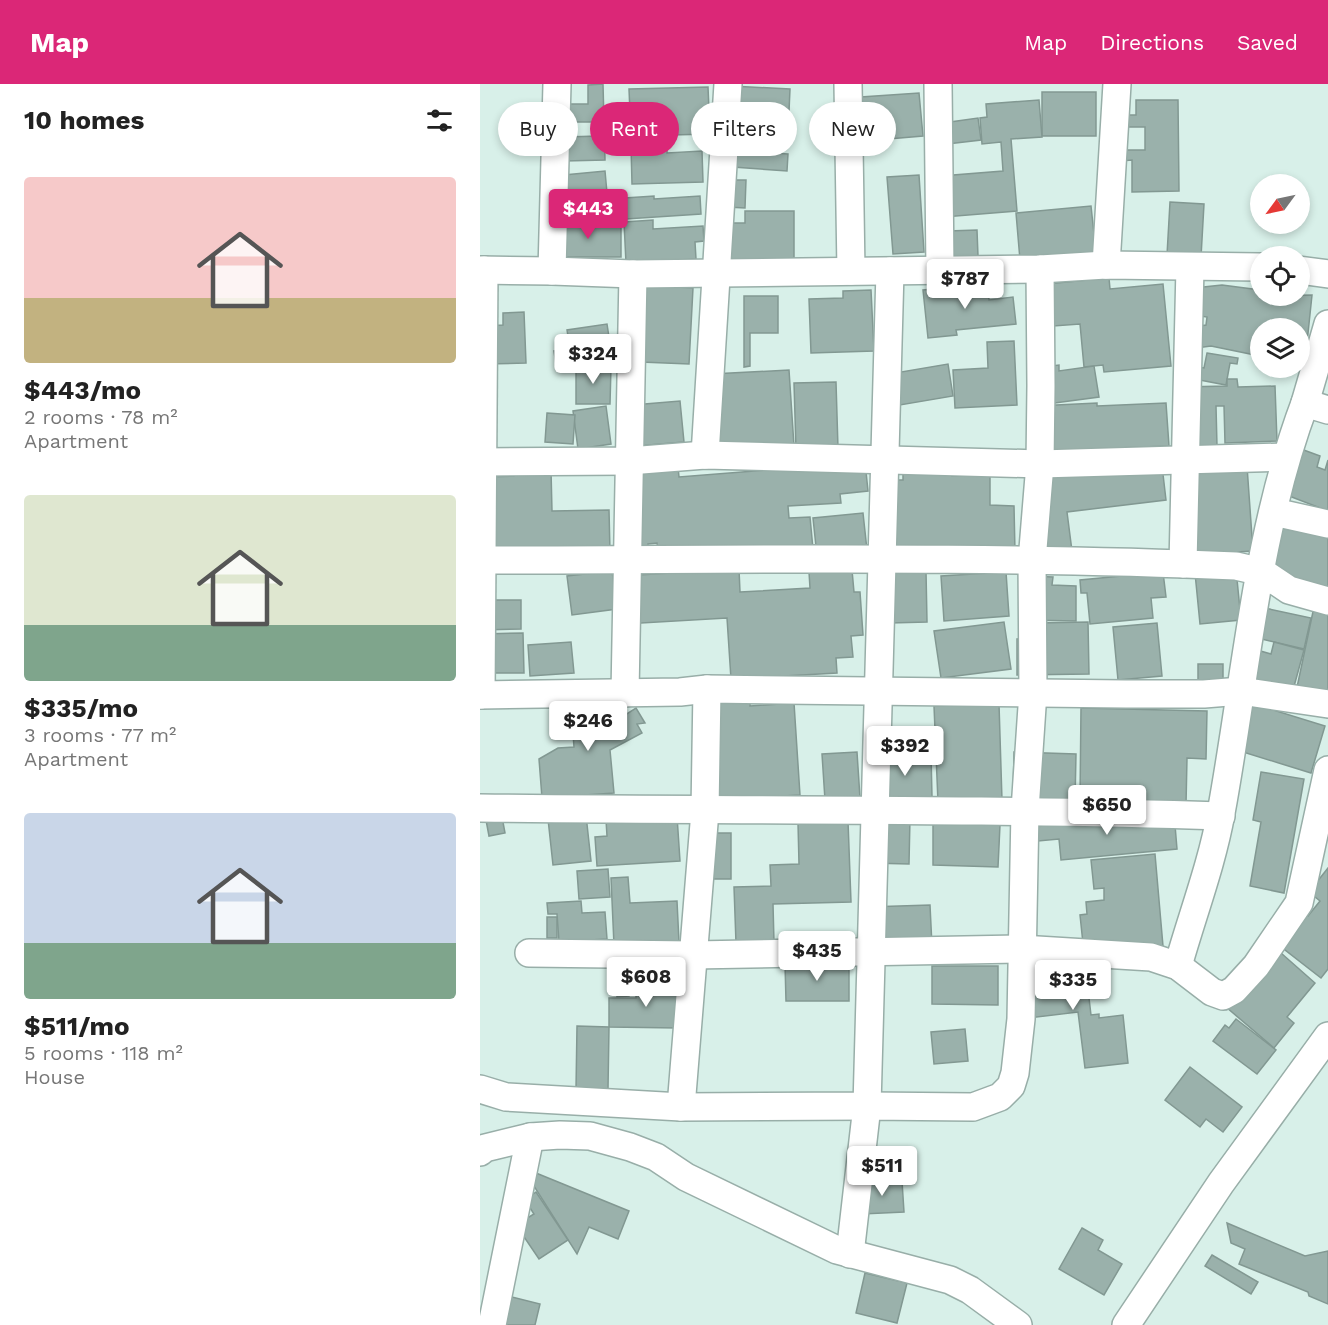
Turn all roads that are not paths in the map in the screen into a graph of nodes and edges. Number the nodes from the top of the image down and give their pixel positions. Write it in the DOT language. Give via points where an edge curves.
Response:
graph roads {
  1 [pos="557,84"];
  2 [pos="728,84"];
  3 [pos="848,84"];
  4 [pos="938,84"];
  5 [pos="1117,84"];
  6 [pos="1106,265"];
  7 [pos="1190,267"];
  8 [pos="1250,267"];
  9 [pos="1040,269"];
  10 [pos="482,270"];
  11 [pos="940,270"];
  12 [pos="552,271"];
  13 [pos="851,271"];
  14 [pos="890,271"];
  15 [pos="716,272"];
  16 [pos="1310,272"];
  17 [pos="633,274"];
  18 [pos="1328,274"];
  19 [pos="1328,324"];
  20 [pos="1317,406"];
  21 [pos="705,455"];
  22 [pos="1285,457"];
  23 [pos="885,460"];
  24 [pos="629,461"];
  25 [pos="1186,461"];
  26 [pos="482,462"];
  27 [pos="1040,464"];
  28 [pos="1274,513"];
  29 [pos="1328,524"];
  30 [pos="883,558"];
  31 [pos="482,560"];
  32 [pos="627,561"];
  33 [pos="1032,561"];
  34 [pos="1183,564"];
  35 [pos="1262,572"];
  36 [pos="1328,601"];
  37 [pos="707,689"];
  38 [pos="877,691"];
  39 [pos="1241,691"];
  40 [pos="1033,692"];
  41 [pos="626,693"];
  42 [pos="480,696"];
  43 [pos="1328,704"];
  44 [pos="1328,770"];
  45 [pos="480,808"];
  46 [pos="874,809"];
  47 [pos="1025,810"];
  48 [pos="705,811"];
  49 [pos="1221,816"];
  50 [pos="1021,949"];
  51 [pos="870,952"];
  52 [pos="529,953"];
  53 [pos="693,955"];
  54 [pos="1178,966"];
  55 [pos="1328,1036"];
  56 [pos="480,1089"];
  57 [pos="867,1106"];
  58 [pos="681,1107"];
  59 [pos="530,1137"];
  60 [pos="480,1152"];
  61 [pos="850,1254"];
  62 [pos="492,1325"];
  63 [pos="1018,1325"];
  64 [pos="1126,1325"];
  1 -- 12 [label="street"];
  2 -- 15 [label="street"];
  3 -- 13 [label="street"];
  4 -- 11 [label="street"];
  5 -- 6 [label="street"];
  6 -- 7 [label="street"];
  6 -- 9 [label="street"];
  7 -- 8 [label="street"];
  7 -- 25 [label="street"];
  9 -- 11 [label="street"];
  9 -- 27 [label="street"];
  10 -- 12 [label="street"];
  10 -- 26 [label="street"];
  11 -- 14 [label="street"];
  12 -- 17 [label="street"];
  13 -- 14 [label="street"];
  13 -- 15 [label="street"];
  14 -- 23 [label="street"];
  15 -- 17 [label="street"];
  15 -- 21 [label="street"];
  16 -- 18 [label="street"];
  17 -- 24 [label="street"];
  19 -- 20 [label="street"];
  20 -- 22 [label="street"];
  21 -- 23 [label="street"];
  21 -- 24 [label="street"];
  22 -- 25 [label="street"];
  22 -- 28 [label="street"];
  23 -- 27 [label="street"];
  23 -- 30 [label="street"];
  24 -- 26 [label="street"];
  24 -- 32 [label="street"];
  25 -- 27 [label="street"];
  25 -- 34 [label="street"];
  26 -- 31 [label="street"];
  27 -- 33 [label="street"];
  28 -- 29 [label="street"];
  28 -- 35 [label="street"];
  30 -- 32 [label="street"];
  30 -- 33 [label="street"];
  30 -- 38 [label="street"];
  31 -- 32 [label="street"];
  31 -- 42 [label="street"];
  32 -- 41 [label="street"];
  33 -- 34 [label="street"];
  33 -- 40 [label="street"];
  34 -- 35 [label="street" via="1236,566"];
  35 -- 36 [label="street" via="1289,590"];
  35 -- 39 [label="street"];
  37 -- 38 [label="street"];
  37 -- 41 [label="street"];
  37 -- 48 [label="street"];
  38 -- 40 [label="street"];
  38 -- 46 [label="street"];
  39 -- 40 [label="street"];
  39 -- 43 [label="street"];
  39 -- 49 [label="street"];
  40 -- 47 [label="street"];
  41 -- 42 [label="street"];
  44 -- 54 [label="street" via="1299,903 1256,966 1223,996"];
  45 -- 48 [label="street"];
  46 -- 47 [label="street"];
  46 -- 48 [label="street"];
  46 -- 51 [label="street"];
  47 -- 49 [label="street"];
  47 -- 50 [label="street"];
  48 -- 53 [label="street"];
  49 -- 54 [label="street"];
  50 -- 51 [label="street"];
  50 -- 54 [label="street" via="1151,957"];
  50 -- 57 [label="street" via="1022,1019 1011,1086 1000,1097 973,1107"];
  51 -- 53 [label="street"];
  51 -- 57 [label="street"];
  52 -- 53 [label="street"];
  53 -- 58 [label="street"];
  55 -- 64 [label="street" via="1221,1183"];
  56 -- 58 [label="street" via="506,1097"];
  57 -- 58 [label="street"];
  57 -- 61 [label="street"];
  59 -- 60 [label="street"];
  59 -- 61 [label="street" via="590,1136 648,1154 745,1207"];
  59 -- 62 [label="street"];
  61 -- 63 [label="street" via="950,1280"];
}
